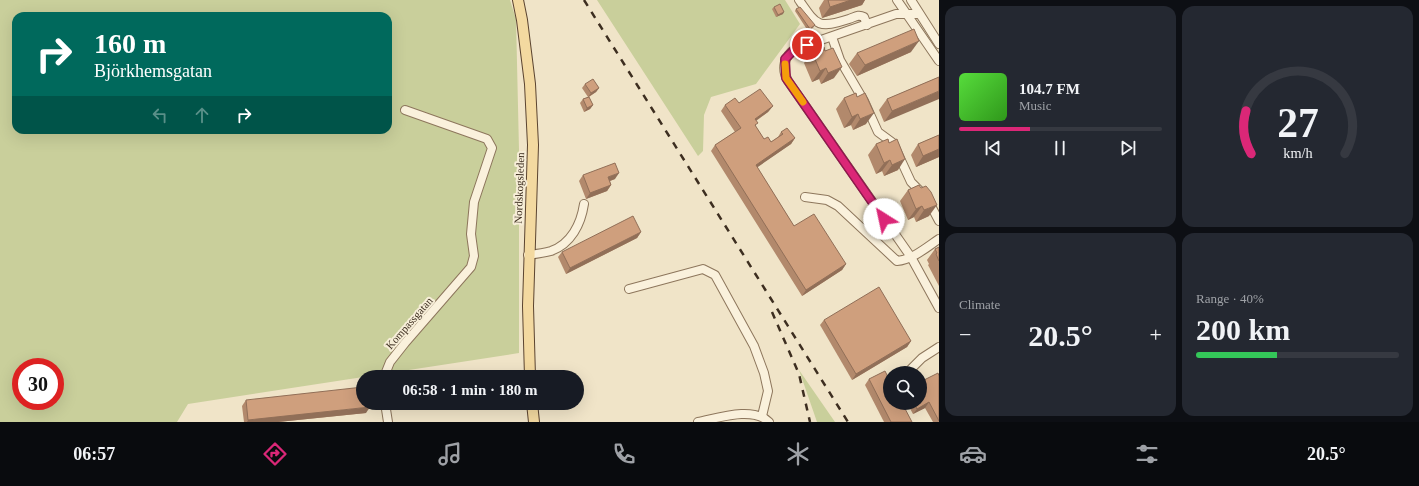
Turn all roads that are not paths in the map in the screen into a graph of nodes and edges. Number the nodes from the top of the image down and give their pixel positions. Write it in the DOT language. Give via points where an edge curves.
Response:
graph roads {
  1 [pos="518,0"];
  2 [pos="799,0"];
  3 [pos="897,0"];
  4 [pos="911,0"];
  5 [pos="907,14"];
  6 [pos="919,14"];
  7 [pos="867,25"];
  8 [pos="832,37"];
  9 [pos="939,44"];
  10 [pos="939,61"];
  11 [pos="405,110"];
  12 [pos="805,197"];
  13 [pos="584,204"];
  14 [pos="939,221"];
  15 [pos="939,239"];
  16 [pos="528,255"];
  17 [pos="911,257"];
  18 [pos="629,289"];
  19 [pos="939,308"];
  20 [pos="939,347"];
  21 [pos="914,366"];
  22 [pos="387,370"];
  23 [pos="530,370"];
  24 [pos="386,410"];
  25 [pos="533,410"];
  26 [pos="762,416"];
  27 [pos="388,422"];
  28 [pos="534,422"];
  29 [pos="698,422"];
  30 [pos="769,422"];
  1 -- 16 [label="main road, Nordskogsleden" via="527,56 532,117 533,168"];
  2 -- 7 [label="street" via="817,24 833,24 859,15 864,17"];
  3 -- 5 [label="street"];
  4 -- 6 [label="street"];
  5 -- 6 [label="street"];
  5 -- 7 [label="street" via="896,14"];
  5 -- 10 [label="street"];
  6 -- 9 [label="street"];
  7 -- 8 [label="street"];
  8 -- 14 [label="street" via="840,60 864,101 878,132 893,143 911,182 928,200"];
  8 -- 17 [label="street" via="790,52 784,65 786,78"];
  11 -- 22 [label="street, Kompassgatan" via="487,139 492,148 474,202 474,256 471,267 404,343"];
  12 -- 17 [label="street" via="827,200 838,206 897,261"];
  13 -- 16 [label="street" via="574,234 550,251"];
  15 -- 17 [label="street"];
  16 -- 23 [label="main road, Nordskogsleden"];
  17 -- 19 [label="street"];
  18 -- 26 [label="street" via="703,269 715,275 741,322 764,373 768,390"];
  20 -- 21 [label="street"];
  24 -- 27 [label="street"];
  25 -- 28 [label="main road"];
  26 -- 29 [label="street" via="748,413"];
  26 -- 30 [label="street"];
}
